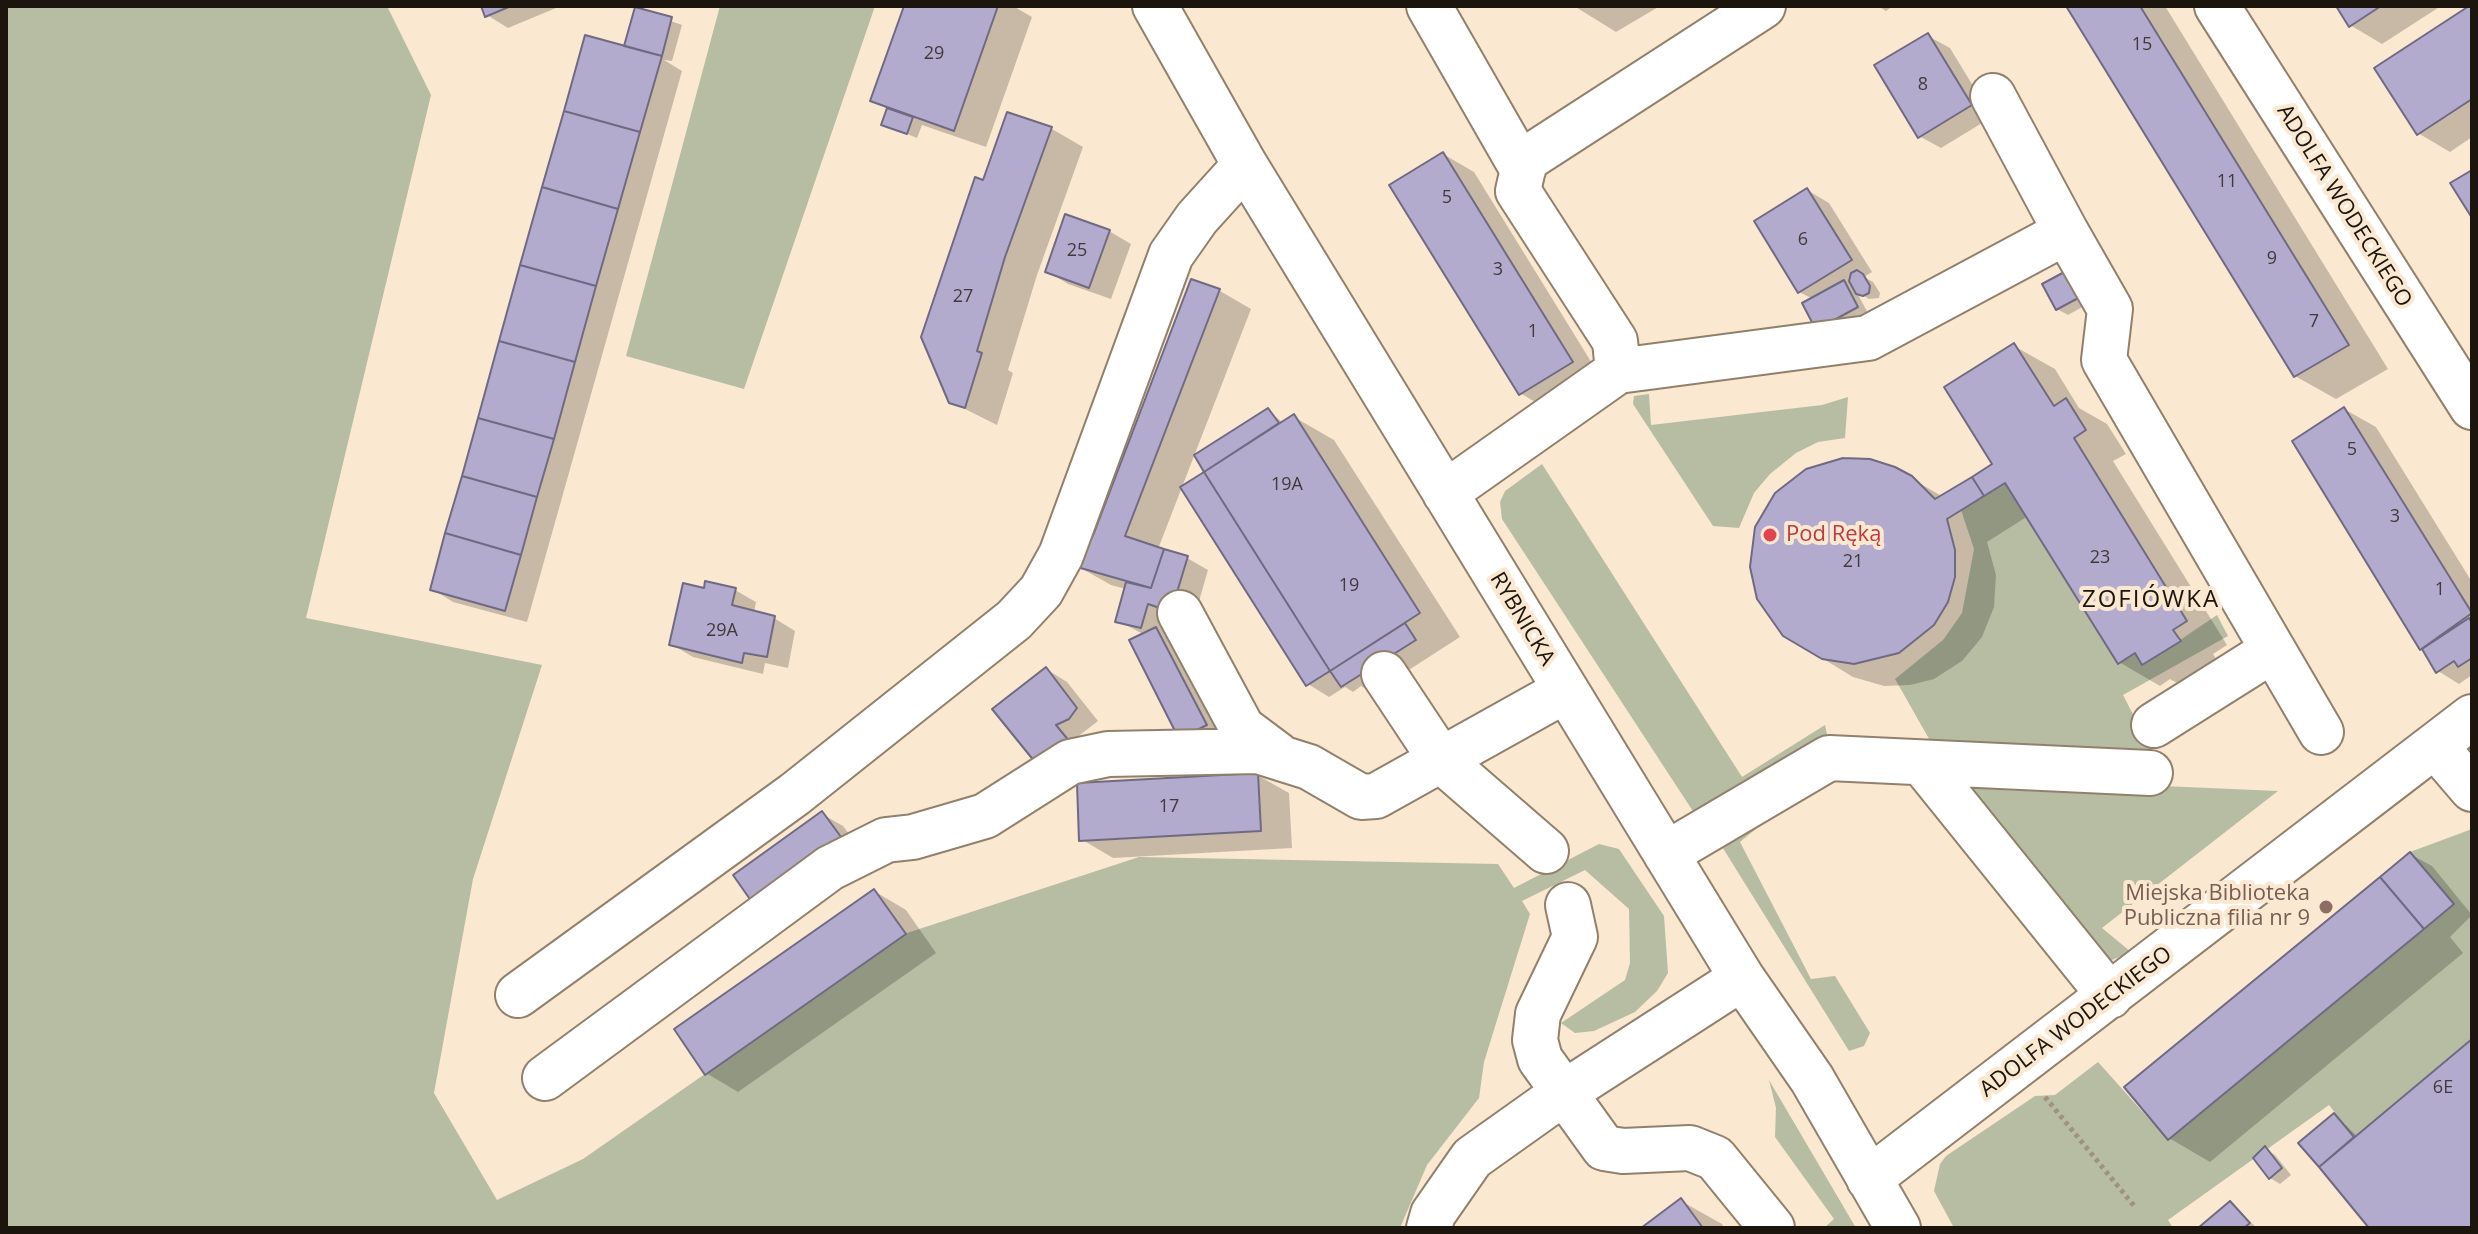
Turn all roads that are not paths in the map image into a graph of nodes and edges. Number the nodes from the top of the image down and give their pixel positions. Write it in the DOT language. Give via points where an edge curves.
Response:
graph roads {
  1 [pos="1155,6"];
  2 [pos="1429,6"];
  3 [pos="2217,6"];
  4 [pos="1750,9"];
  5 [pos="1993,96"];
  6 [pos="1245,165"];
  7 [pos="1523,170"];
  8 [pos="2066,232"];
  9 [pos="1618,371"];
  10 [pos="2472,407"];
  11 [pos="1445,493"];
  12 [pos="1180,613"];
  13 [pos="2273,650"];
  14 [pos="1384,674"];
  15 [pos="1566,690"];
  16 [pos="2472,717"];
  17 [pos="2154,725"];
  18 [pos="2321,732"];
  19 [pos="2436,747"];
  20 [pos="1278,755"];
  21 [pos="1441,760"];
  22 [pos="1923,764"];
  23 [pos="2150,773"];
  24 [pos="2472,789"];
  25 [pos="1546,851"];
  26 [pos="1666,854"];
  27 [pos="1568,905"];
  28 [pos="1742,978"];
  29 [pos="518,995"];
  30 [pos="2110,996"];
  31 [pos="545,1078"];
  32 [pos="1562,1094"];
  33 [pos="1869,1179"];
  34 [pos="1429,1228"];
  35 [pos="1772,1228"];
  36 [pos="1898,1228"];
  1 -- 6 [label="street, RYBNICKA"];
  2 -- 7 [label="street"];
  3 -- 10 [label="street, ADOLFA WODECKIEGO"];
  4 -- 7 [label="street" via="1525,160"];
  5 -- 8 [label="street"];
  6 -- 11 [label="street, RYBNICKA"];
  6 -- 29 [label="street" via="1171,255 1061,555 1041,591 1014,620 795,794"];
  7 -- 9 [label="street" via="1518,191 1615,341"];
  8 -- 9 [label="street" via="1868,338"];
  8 -- 13 [label="street" via="2110,309 2104,360"];
  9 -- 11 [label="street"];
  11 -- 15 [label="street, RYBNICKA"];
  12 -- 20 [label="street" via="1242,728"];
  13 -- 17 [label="street"];
  13 -- 18 [label="street"];
  14 -- 21 [label="street"];
  15 -- 21 [label="street"];
  15 -- 26 [label="street, RYBNICKA"];
  16 -- 19 [label="street, ADOLFA WODECKIEGO"];
  19 -- 24 [label="street"];
  19 -- 30 [label="street, ADOLFA WODECKIEGO"];
  20 -- 21 [label="street" via="1361,797 1376,796"];
  20 -- 31 [label="street" via="1123,754 1070,762 985,816 862,849"];
  21 -- 25 [label="street"];
  22 -- 23 [label="street"];
  22 -- 26 [label="street" via="1829,758"];
  22 -- 30 [label="street"];
  26 -- 28 [label="street, RYBNICKA"];
  27 -- 32 [label="street" via="1575,937 1538,1014 1535,1040 1540,1059"];
  28 -- 32 [label="street"];
  28 -- 33 [label="street, RYBNICKA" via="1812,1079"];
  30 -- 33 [label="street, ADOLFA WODECKIEGO"];
  32 -- 34 [label="street" via="1472,1158"];
  32 -- 35 [label="street" via="1604,1148 1690,1148 1715,1158"];
  33 -- 36 [label="street, RYBNICKA"];
}
